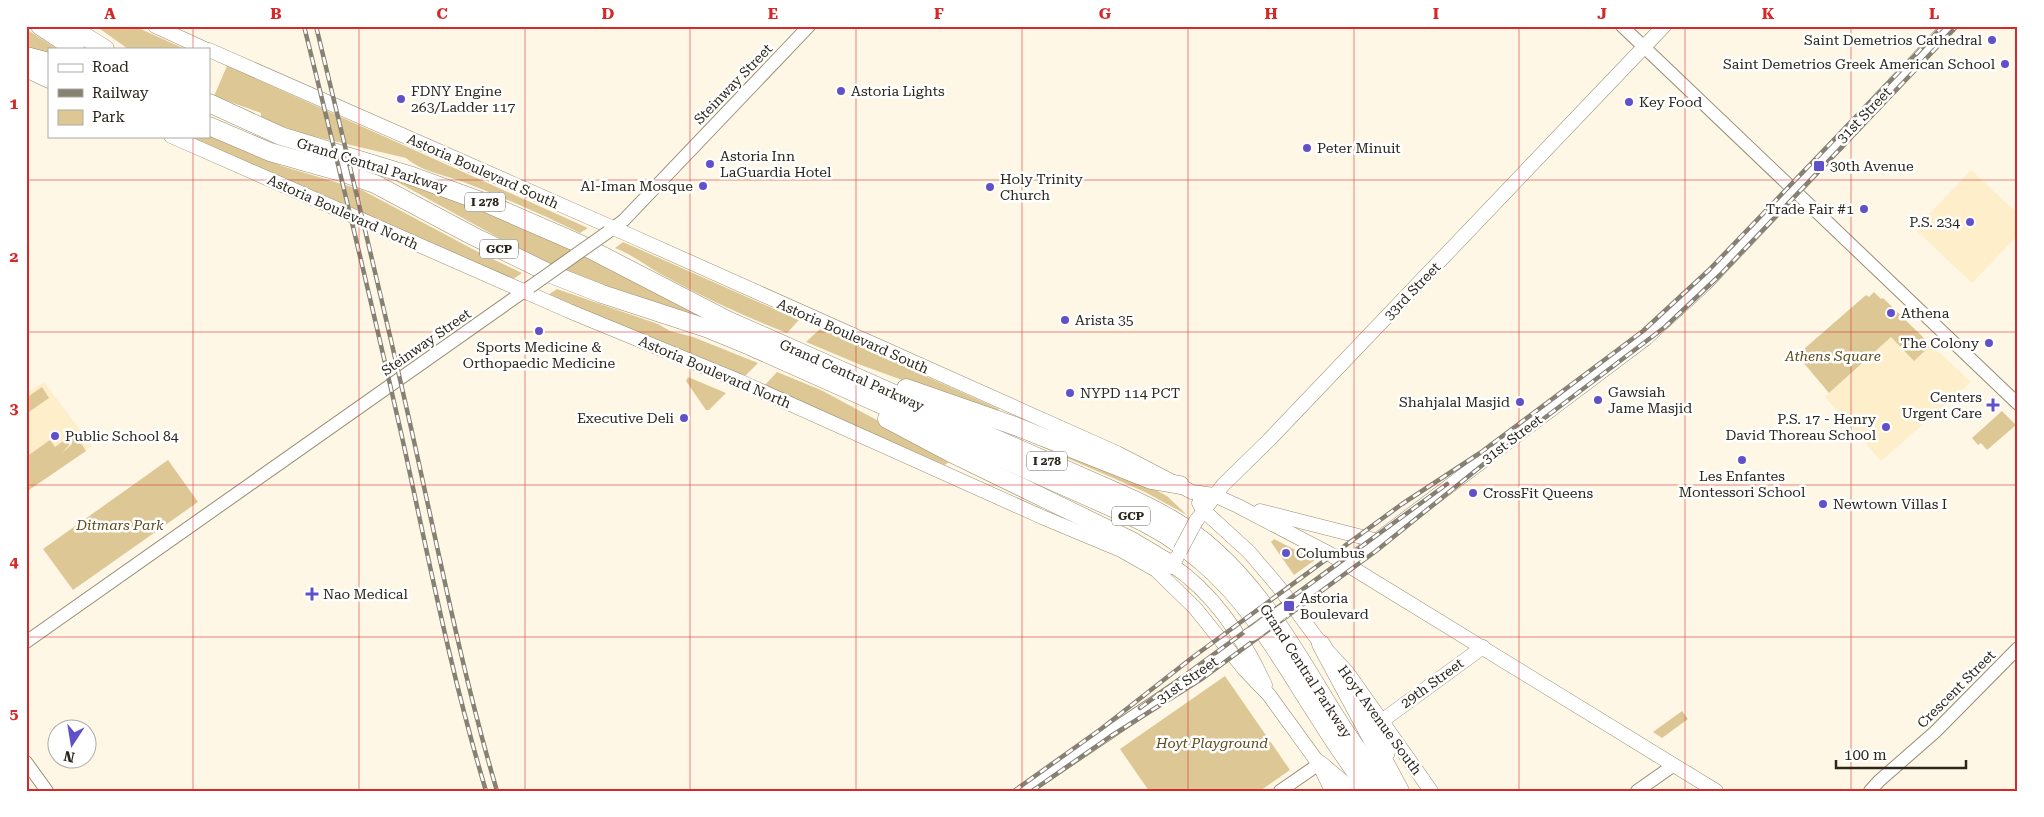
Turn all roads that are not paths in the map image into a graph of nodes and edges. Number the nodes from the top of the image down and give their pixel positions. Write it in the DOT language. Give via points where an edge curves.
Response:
graph roads {
  1 [pos="40,26"];
  2 [pos="68,26"];
  3 [pos="85,26"];
  4 [pos="155,26"];
  5 [pos="809,26"];
  6 [pos="1622,26"];
  7 [pos="1664,26"];
  8 [pos="1949,26"];
  9 [pos="73,48"];
  10 [pos="103,48"];
  11 [pos="119,48"];
  12 [pos="203,48"];
  13 [pos="1644,48"];
  14 [pos="210,50"];
  15 [pos="26,56"];
  16 [pos="48,62"];
  17 [pos="26,68"];
  18 [pos="26,78"];
  19 [pos="48,79"];
  20 [pos="48,86"];
  21 [pos="210,104"];
  22 [pos="210,126"];
  23 [pos="176,138"];
  24 [pos="1792,191"];
  25 [pos="611,230"];
  26 [pos="527,289"];
  27 [pos="813,358"];
  28 [pos="793,365"];
  29 [pos="2018,404"];
  30 [pos="1186,488"];
  31 [pos="1214,495"];
  32 [pos="1238,506"];
  33 [pos="1200,516"];
  34 [pos="1378,541"];
  35 [pos="1176,558"];
  36 [pos="1346,565"];
  37 [pos="1288,608"];
  38 [pos="1247,638"];
  39 [pos="26,642"];
  40 [pos="1321,644"];
  41 [pos="1483,647"];
  42 [pos="2018,648"];
  43 [pos="1230,651"];
  44 [pos="1269,695"];
  45 [pos="1382,720"];
  46 [pos="26,762"];
  47 [pos="1319,764"];
  48 [pos="1674,765"];
  49 [pos="47,791"];
  50 [pos="1023,791"];
  51 [pos="1280,791"];
  52 [pos="1332,791"];
  53 [pos="1351,791"];
  54 [pos="1370,791"];
  55 [pos="1387,791"];
  56 [pos="1400,791"];
  57 [pos="1406,791"];
  58 [pos="1431,791"];
  59 [pos="1637,791"];
  60 [pos="1716,791"];
  61 [pos="1870,791"];
  1 -- 9 [label="highway"];
  2 -- 10 [label="highway"];
  3 -- 11 [label="highway"];
  4 -- 12 [label="main road"];
  5 -- 25 [label="street, Steinway Street"];
  6 -- 13 [label="street"];
  7 -- 13 [label="main road, 33rd Street"];
  8 -- 24 [label="main road, 31st Street"];
  13 -- 24 [label="street"];
  13 -- 31 [label="main road, 33rd Street"];
  14 -- 25 [label="main road, Astoria Boulevard South"];
  15 -- 16 [label="highway"];
  17 -- 19 [label="highway"];
  18 -- 20 [label="main road"];
  21 -- 27 [label="highway, Grand Central Parkway / I 278" via="289,139 409,175 486,203 560,235 706,310"];
  22 -- 28 [label="highway, Grand Central Parkway / GCP" via="270,152 375,184 551,274 706,328"];
  23 -- 26 [label="main road, Astoria Boulevard North"];
  24 -- 29 [label="street"];
  24 -- 34 [label="main road, 31st Street" via="1705,284 1646,339"];
  25 -- 26 [label="street, Steinway Street, bridge"];
  25 -- 30 [label="main road, Astoria Boulevard South" via="1117,453"];
  26 -- 39 [label="street, Steinway Street"];
  26 -- 43 [label="main road, Astoria Boulevard North" via="1121,550 1156,570 1176,588"];
  27 -- 30 [label="highway" via="984,414 1152,480"];
  27 -- 55 [label="highway, Grand Central Parkway / I 278" via="1130,498 1170,518 1202,540 1238,573 1259,599"];
  28 -- 35 [label="highway" via="954,454 1130,540"];
  28 -- 54 [label="highway, Grand Central Parkway / GCP" via="1130,516 1177,542 1212,570 1239,600 1281,656"];
  30 -- 31 [label="main road, Astoria Boulevard South"];
  30 -- 33 [label="main road, Hoyt Avenue South"];
  31 -- 32 [label="main road, Astoria Boulevard South"];
  31 -- 33 [label="main road, 33rd Street"];
  32 -- 34 [label="main road"];
  32 -- 36 [label="main road, Astoria Boulevard South"];
  33 -- 35 [label="main road, 33rd Street, bridge"];
  33 -- 37 [label="main road, Hoyt Avenue South" via="1249,552"];
  34 -- 36 [label="main road, 31st Street"];
  35 -- 38 [label="main road"];
  36 -- 37 [label="main road, 31st Street"];
  36 -- 41 [label="main road, Astoria Boulevard South"];
  37 -- 38 [label="main road, 31st Street, bridge"];
  37 -- 40 [label="main road, Hoyt Avenue South"];
  38 -- 43 [label="main road, 31st Street"];
  38 -- 44 [label="main road"];
  40 -- 45 [label="main road, Hoyt Avenue South" via="1347,672"];
  40 -- 56 [label="highway"];
  41 -- 45 [label="main road, 29th Street"];
  41 -- 48 [label="main road"];
  42 -- 61 [label="street, Crescent Street" via="1935,732"];
  43 -- 44 [label="main road, Astoria Boulevard North"];
  43 -- 50 [label="street, 31st Street"];
  44 -- 47 [label="main road"];
  45 -- 57 [label="highway" via="1382,740"];
  45 -- 58 [label="main road, Hoyt Avenue South"];
  46 -- 49 [label="street"];
  47 -- 51 [label="street"];
  47 -- 52 [label="main road"];
  47 -- 53 [label="highway"];
  48 -- 59 [label="street"];
  48 -- 60 [label="main road"];
}
